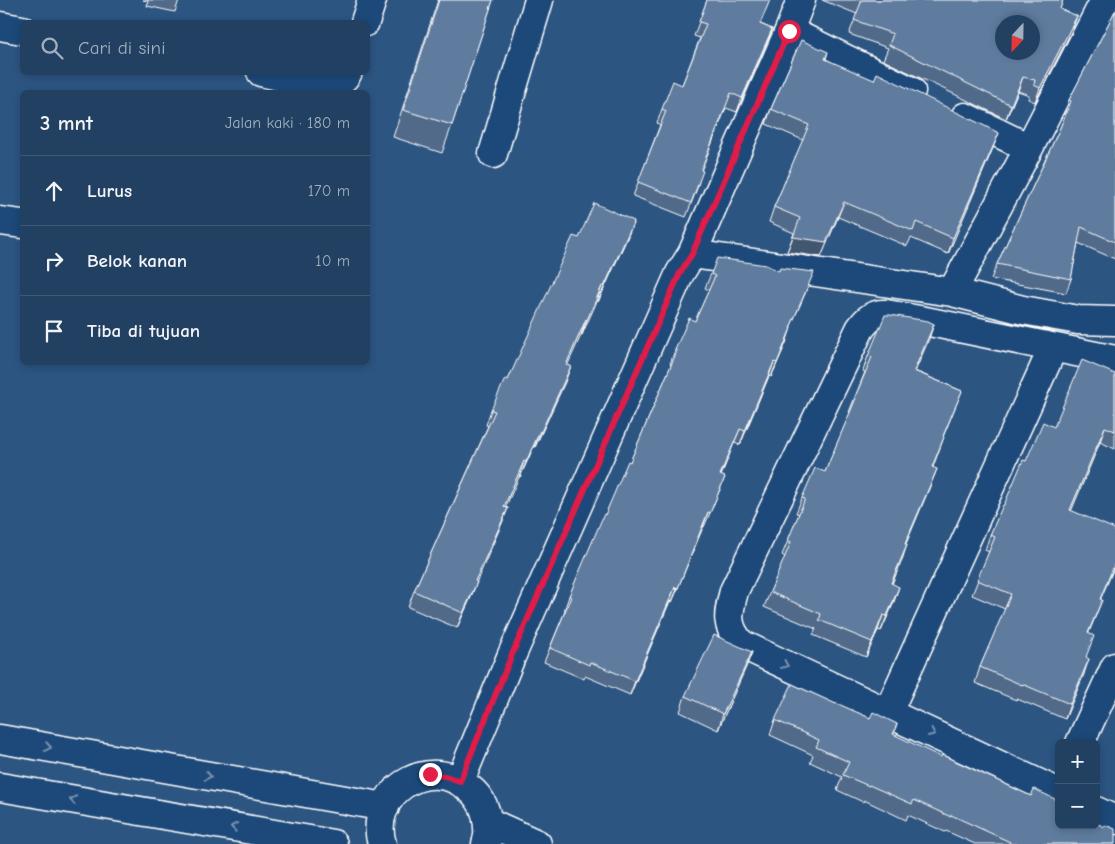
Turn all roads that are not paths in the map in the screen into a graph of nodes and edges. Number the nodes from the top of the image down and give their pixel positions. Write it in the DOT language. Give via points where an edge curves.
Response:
graph roads {
  1 [pos="372,0"];
  2 [pos="539,0"];
  3 [pos="801,0"];
  4 [pos="1105,0"];
  5 [pos="366,20"];
  6 [pos="0,26"];
  7 [pos="20,30"];
  8 [pos="789,31"];
  9 [pos="277,75"];
  10 [pos="346,75"];
  11 [pos="1029,148"];
  12 [pos="493,154"];
  13 [pos="0,220"];
  14 [pos="20,224"];
  15 [pos="692,254"];
  16 [pos="952,292"];
  17 [pos="1115,321"];
  18 [pos="1053,348"];
  19 [pos="1115,360"];
  20 [pos="1115,667"];
  21 [pos="888,712"];
  22 [pos="0,739"];
  23 [pos="1082,739"];
  24 [pos="460,781"];
  25 [pos="0,787"];
  26 [pos="1055,791"];
  27 [pos="385,807"];
  28 [pos="1100,813"];
  29 [pos="1115,820"];
  30 [pos="487,833"];
  31 [pos="333,844"];
  32 [pos="382,844"];
  33 [pos="537,844"];
  1 -- 5 [label="street"];
  2 -- 12 [label="street"];
  3 -- 8 [label="street"];
  4 -- 11 [label="street"];
  6 -- 7 [label="street"];
  8 -- 11 [label="street"];
  8 -- 15 [label="street"];
  9 -- 10 [label="street" via="331,83"];
  11 -- 16 [label="street"];
  13 -- 14 [label="street"];
  15 -- 16 [label="street"];
  15 -- 24 [label="street" via="680,273 643,355"];
  16 -- 17 [label="street" via="1078,320"];
  18 -- 19 [label="street"];
  18 -- 21 [label="street"];
  18 -- 21 [label="street, one-way" via="925,320 881,313 873,315 860,329 734,591 728,617 734,636 741,644"];
  20 -- 23 [label="street"];
  21 -- 26 [label="street, one-way"];
  22 -- 27 [label="street, one-way"];
  24 -- 27 [label="street" via="430,774 414,778 390,797"];
  24 -- 30 [label="street" via="484,806"];
  31 -- 25 [label="street, one-way"];
  27 -- 32 [label="street" via="381,817"];
  28 -- 29 [label="street"];
  30 -- 33 [label="street"];
}
